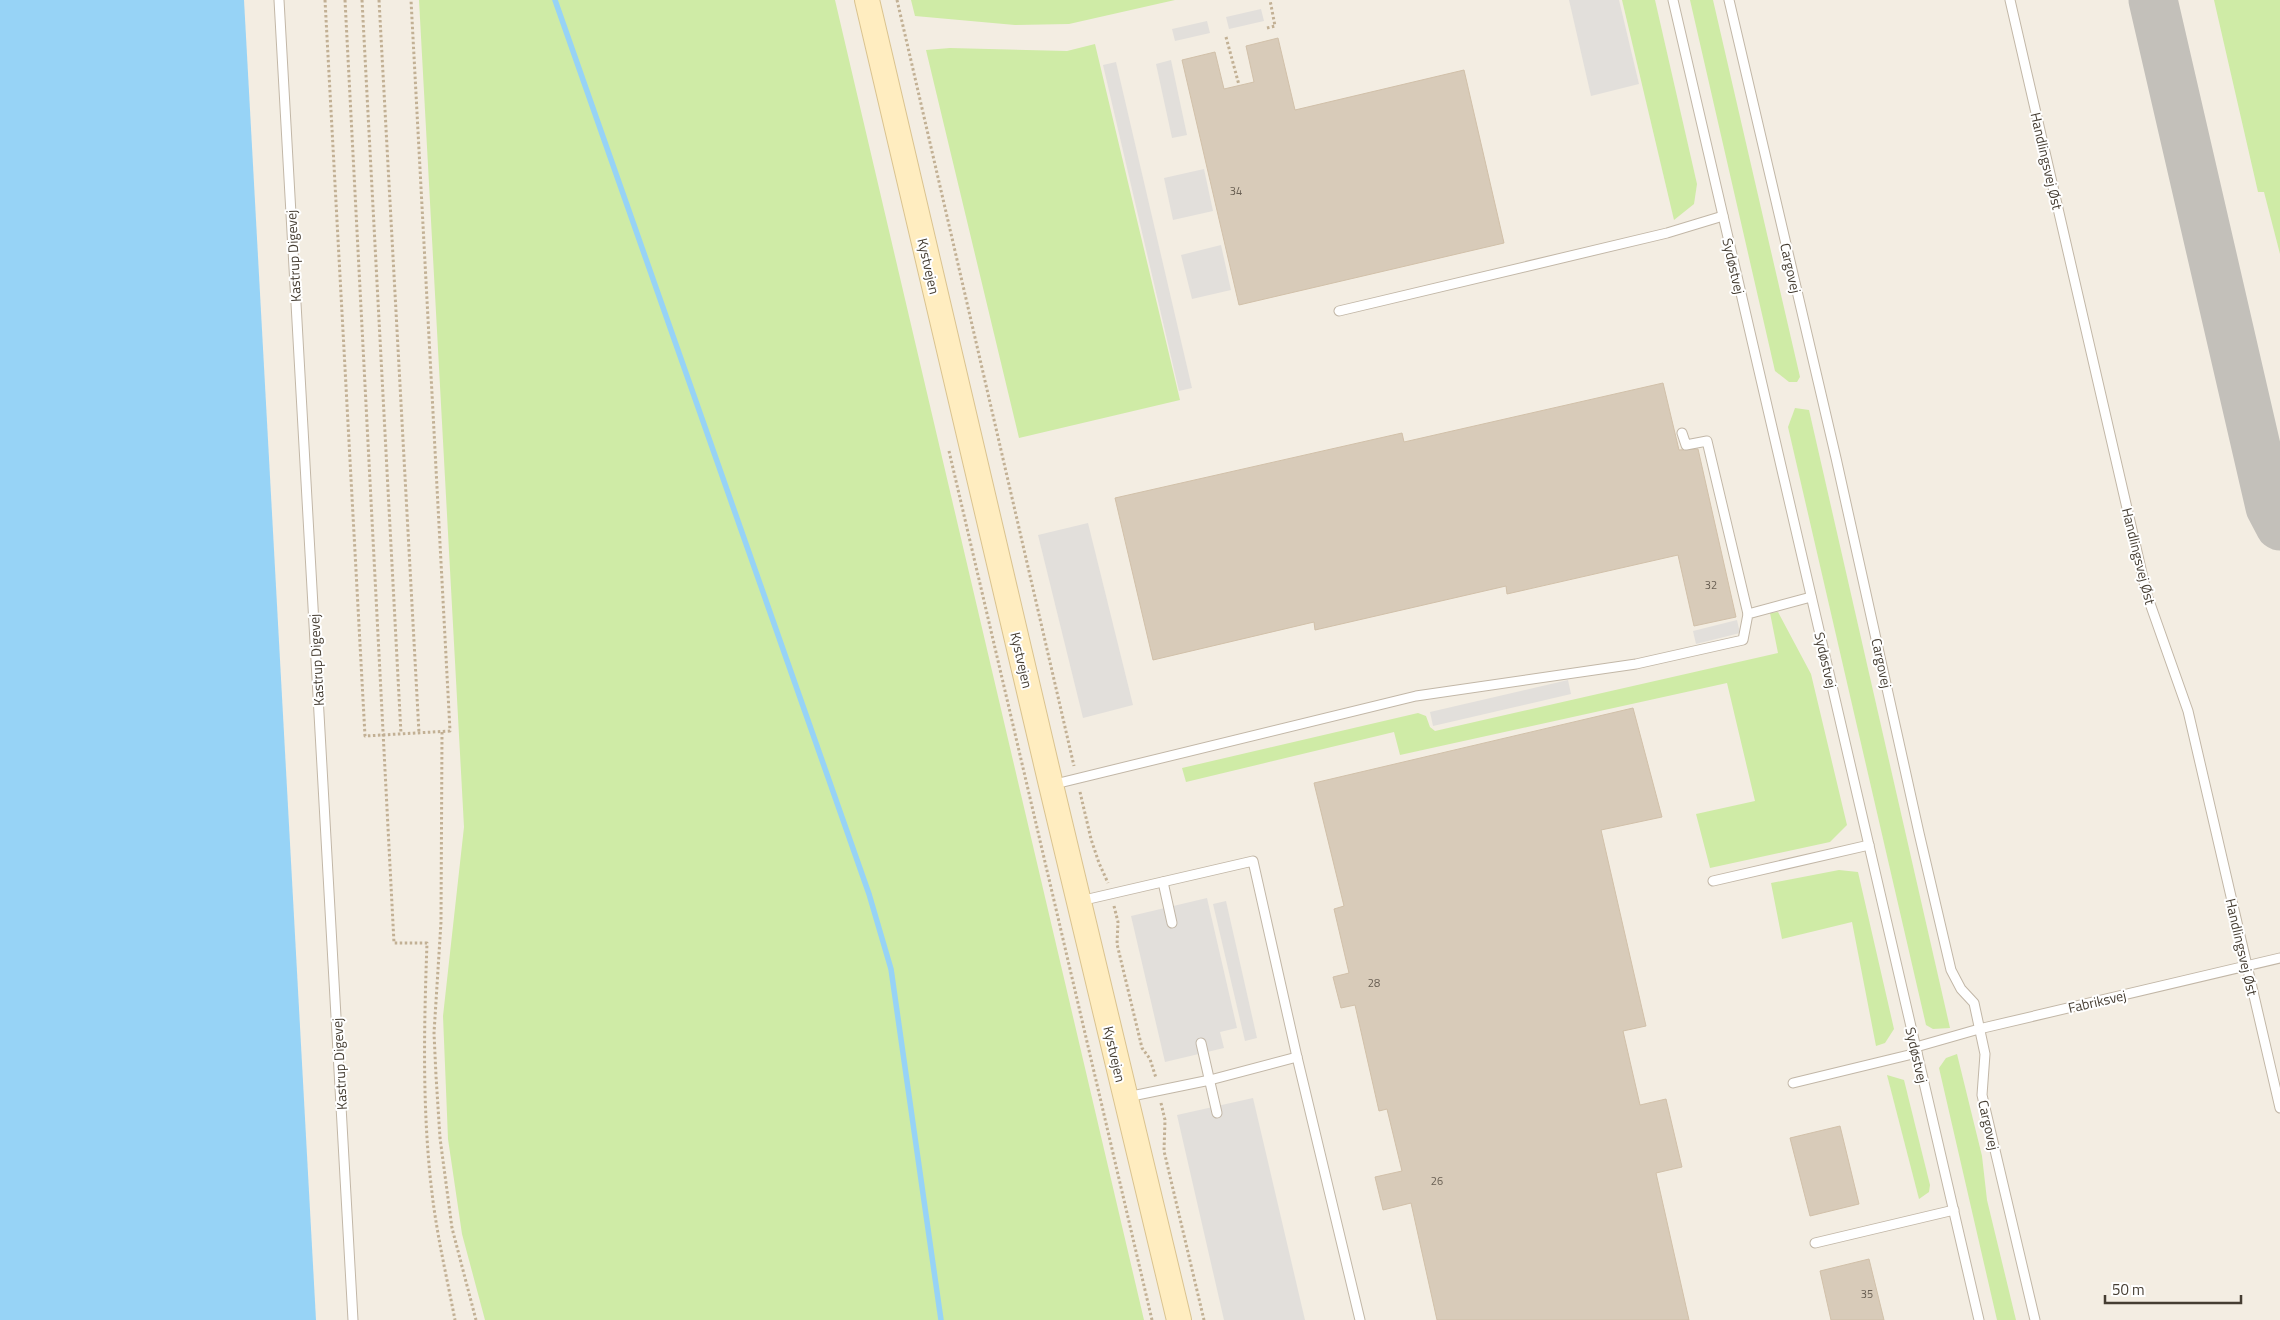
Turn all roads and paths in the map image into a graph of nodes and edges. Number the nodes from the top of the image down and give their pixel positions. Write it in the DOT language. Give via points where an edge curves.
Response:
graph roads {
  1 [pos="279,0"];
  2 [pos="325,0"];
  3 [pos="345,0"];
  4 [pos="362,0"];
  5 [pos="379,0"];
  6 [pos="411,0"];
  7 [pos="867,0"];
  8 [pos="897,0"];
  9 [pos="1270,0"];
  10 [pos="1673,0"];
  11 [pos="1730,0"];
  12 [pos="2010,0"];
  13 [pos="1267,28"];
  14 [pos="1226,37"];
  15 [pos="1239,85"];
  16 [pos="1723,216"];
  17 [pos="1339,311"];
  18 [pos="1682,433"];
  19 [pos="948,447"];
  20 [pos="1811,597"];
  21 [pos="1748,614"];
  22 [pos="442,732"];
  23 [pos="419,733"];
  24 [pos="401,734"];
  25 [pos="384,735"];
  26 [pos="1077,778"];
  27 [pos="1051,785"];
  28 [pos="1869,845"];
  29 [pos="1713,881"];
  30 [pos="1164,882"];
  31 [pos="1111,894"];
  32 [pos="1079,901"];
  33 [pos="1172,923"];
  34 [pos="2280,958"];
  35 [pos="2246,965"];
  36 [pos="1979,1029"];
  37 [pos="1201,1043"];
  38 [pos="1916,1050"];
  39 [pos="1297,1058"];
  40 [pos="1210,1080"];
  41 [pos="1793,1083"];
  42 [pos="1159,1091"];
  43 [pos="1126,1098"];
  44 [pos="2280,1108"];
  45 [pos="1217,1113"];
  46 [pos="1954,1210"];
  47 [pos="1815,1243"];
  48 [pos="353,1320"];
  49 [pos="455,1320"];
  50 [pos="476,1320"];
  51 [pos="1152,1320"];
  52 [pos="1179,1320"];
  53 [pos="1204,1320"];
  54 [pos="1360,1320"];
  55 [pos="1979,1320"];
  56 [pos="2035,1320"];
  1 -- 48 [label="lane, Kastrup Digevej"];
  2 -- 25 [label="path" via="365,736"];
  3 -- 25 [label="path"];
  4 -- 24 [label="path"];
  5 -- 23 [label="path"];
  6 -- 22 [label="path" via="450,732"];
  7 -- 27 [label="street, Kystvejen"];
  8 -- 26 [label="path"];
  9 -- 13 [label="path" via="1275,26"];
  10 -- 16 [label="lane, Sydøstvej"];
  11 -- 36 [label="lane, Cargovej" via="1951,970 1974,1004"];
  12 -- 35 [label="lane, Handlingsvej Øst" via="2147,595 2188,712"];
  14 -- 15 [label="path"];
  16 -- 17 [label="lane" via="1667,233"];
  16 -- 20 [label="lane, Sydøstvej"];
  18 -- 21 [label="lane" via="1686,445 1707,441"];
  19 -- 51 [label="path"];
  20 -- 21 [label="lane"];
  20 -- 28 [label="lane, Sydøstvej"];
  21 -- 26 [label="lane" via="1743,640 1636,664 1416,696"];
  22 -- 23 [label="path"];
  22 -- 50 [label="path" via="441,922 434,1033 436,1085 452,1228"];
  23 -- 24 [label="path"];
  24 -- 25 [label="path"];
  25 -- 49 [label="path" via="394,943 427,943 425,1060 432,1192"];
  26 -- 27 [label="lane"];
  26 -- 31 [label="path" via="1091,838"];
  27 -- 32 [label="street, Kystvejen"];
  28 -- 29 [label="lane"];
  28 -- 38 [label="lane, Sydøstvej"];
  30 -- 31 [label="lane"];
  30 -- 33 [label="lane"];
  30 -- 39 [label="lane" via="1253,861"];
  31 -- 32 [label="lane"];
  31 -- 42 [label="path" via="1118,922 1117,944 1142,1048 1150,1059"];
  32 -- 43 [label="street, Kystvejen"];
  34 -- 35 [label="lane, Fabriksvej"];
  35 -- 36 [label="lane, Fabriksvej"];
  35 -- 44 [label="lane, Handlingsvej Øst"];
  36 -- 38 [label="lane, Fabriksvej"];
  36 -- 56 [label="lane, Cargovej" via="1986,1054 1982,1095"];
  37 -- 40 [label="lane"];
  38 -- 41 [label="lane, Fabriksvej"];
  38 -- 46 [label="lane, Sydøstvej"];
  39 -- 40 [label="lane"];
  39 -- 54 [label="lane"];
  40 -- 42 [label="lane"];
  40 -- 45 [label="lane"];
  42 -- 43 [label="lane"];
  42 -- 53 [label="path" via="1165,1120 1164,1151"];
  43 -- 52 [label="street, Kystvejen"];
  46 -- 47 [label="lane"];
  46 -- 55 [label="lane, Sydøstvej"];
}
